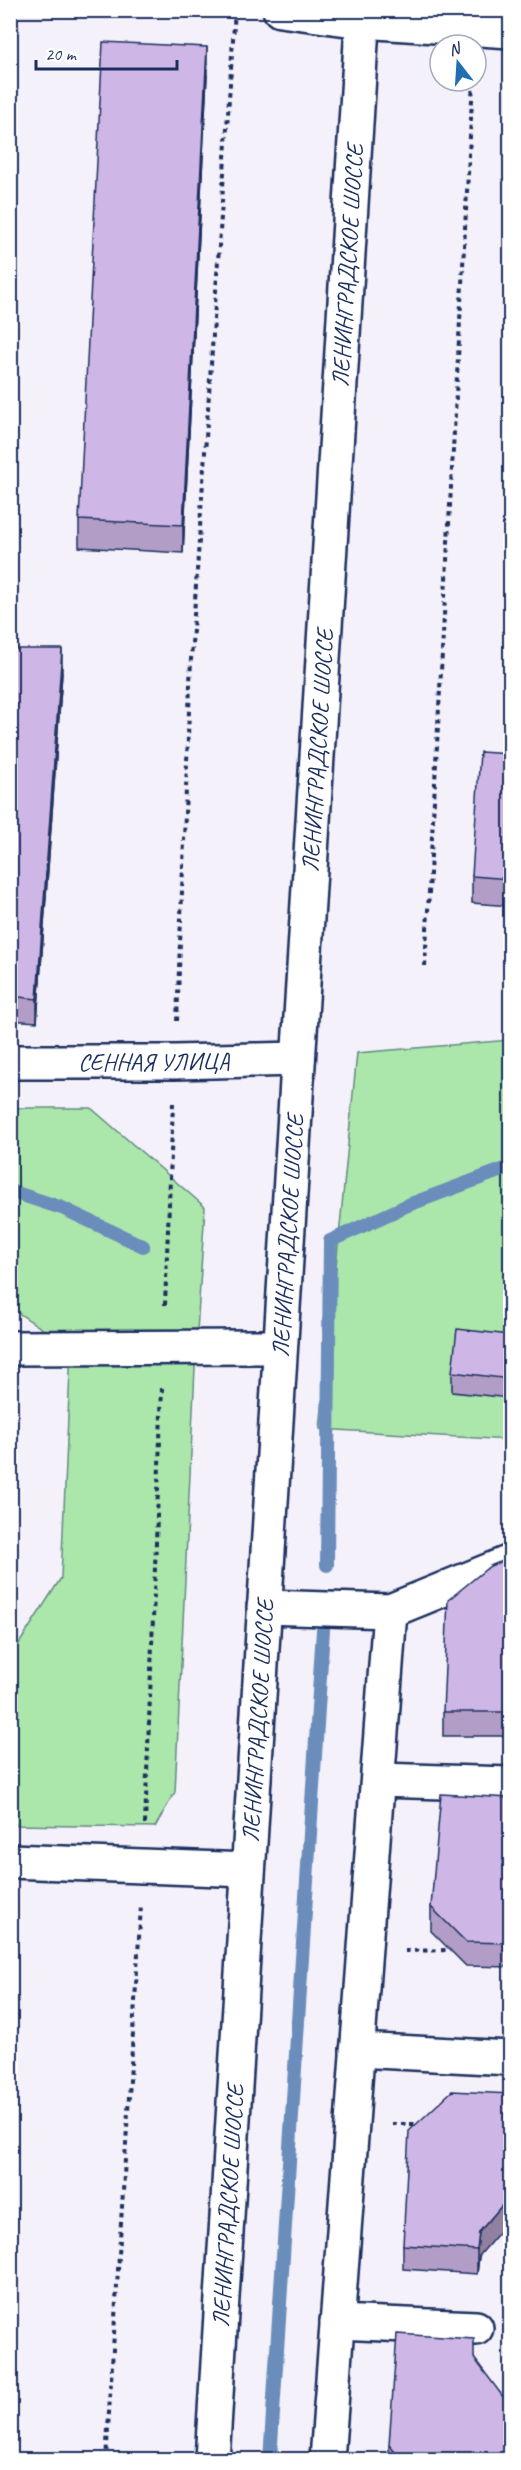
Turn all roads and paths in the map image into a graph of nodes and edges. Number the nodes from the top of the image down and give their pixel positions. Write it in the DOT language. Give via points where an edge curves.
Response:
graph roads {
  1 [pos="235,10"];
  2 [pos="280,10"];
  3 [pos="362,16"];
  4 [pos="510,31"];
  5 [pos="472,93"];
  6 [pos="425,966"];
  7 [pos="298,1059"];
  8 [pos="10,1062"];
  9 [pos="175,1062"];
  10 [pos="164,1347"];
  11 [pos="280,1347"];
  12 [pos="10,1348"];
  13 [pos="510,1562"];
  14 [pos="264,1607"];
  15 [pos="390,1611"];
  16 [pos="378,1780"];
  17 [pos="510,1784"];
  18 [pos="10,1861"];
  19 [pos="144,1865"];
  20 [pos="248,1870"];
  21 [pos="357,2050"];
  22 [pos="510,2058"];
  23 [pos="337,2322"];
  24 [pos="476,2328"];
  25 [pos="105,2460"];
  26 [pos="212,2460"];
  27 [pos="327,2460"];
  1 -- 9 [label="path" via="191,659"];
  2 -- 3 [label="main road"];
  3 -- 4 [label="main road"];
  3 -- 7 [label="main road, ЛЕНИНГРАДСКОЕ ШОССЕ"];
  5 -- 6 [label="path"];
  7 -- 9 [label="main road, СЕННАЯ УЛИЦА"];
  7 -- 11 [label="main road, ЛЕНИНГРАДСКОЕ ШОССЕ"];
  8 -- 9 [label="main road, СЕННАЯ УЛИЦА"];
  9 -- 10 [label="path"];
  10 -- 11 [label="main road"];
  10 -- 12 [label="main road"];
  10 -- 19 [label="path"];
  11 -- 14 [label="main road, ЛЕНИНГРАДСКОЕ ШОССЕ"];
  13 -- 15 [label="main road"];
  14 -- 15 [label="main road"];
  14 -- 20 [label="main road, ЛЕНИНГРАДСКОЕ ШОССЕ"];
  15 -- 16 [label="main road"];
  16 -- 17 [label="main road"];
  16 -- 21 [label="main road"];
  18 -- 19 [label="main road"];
  19 -- 20 [label="main road"];
  19 -- 25 [label="path"];
  20 -- 26 [label="main road, ЛЕНИНГРАДСКОЕ ШОССЕ"];
  21 -- 22 [label="main road"];
  21 -- 23 [label="main road"];
  23 -- 24 [label="main road"];
  23 -- 27 [label="main road"];
}
